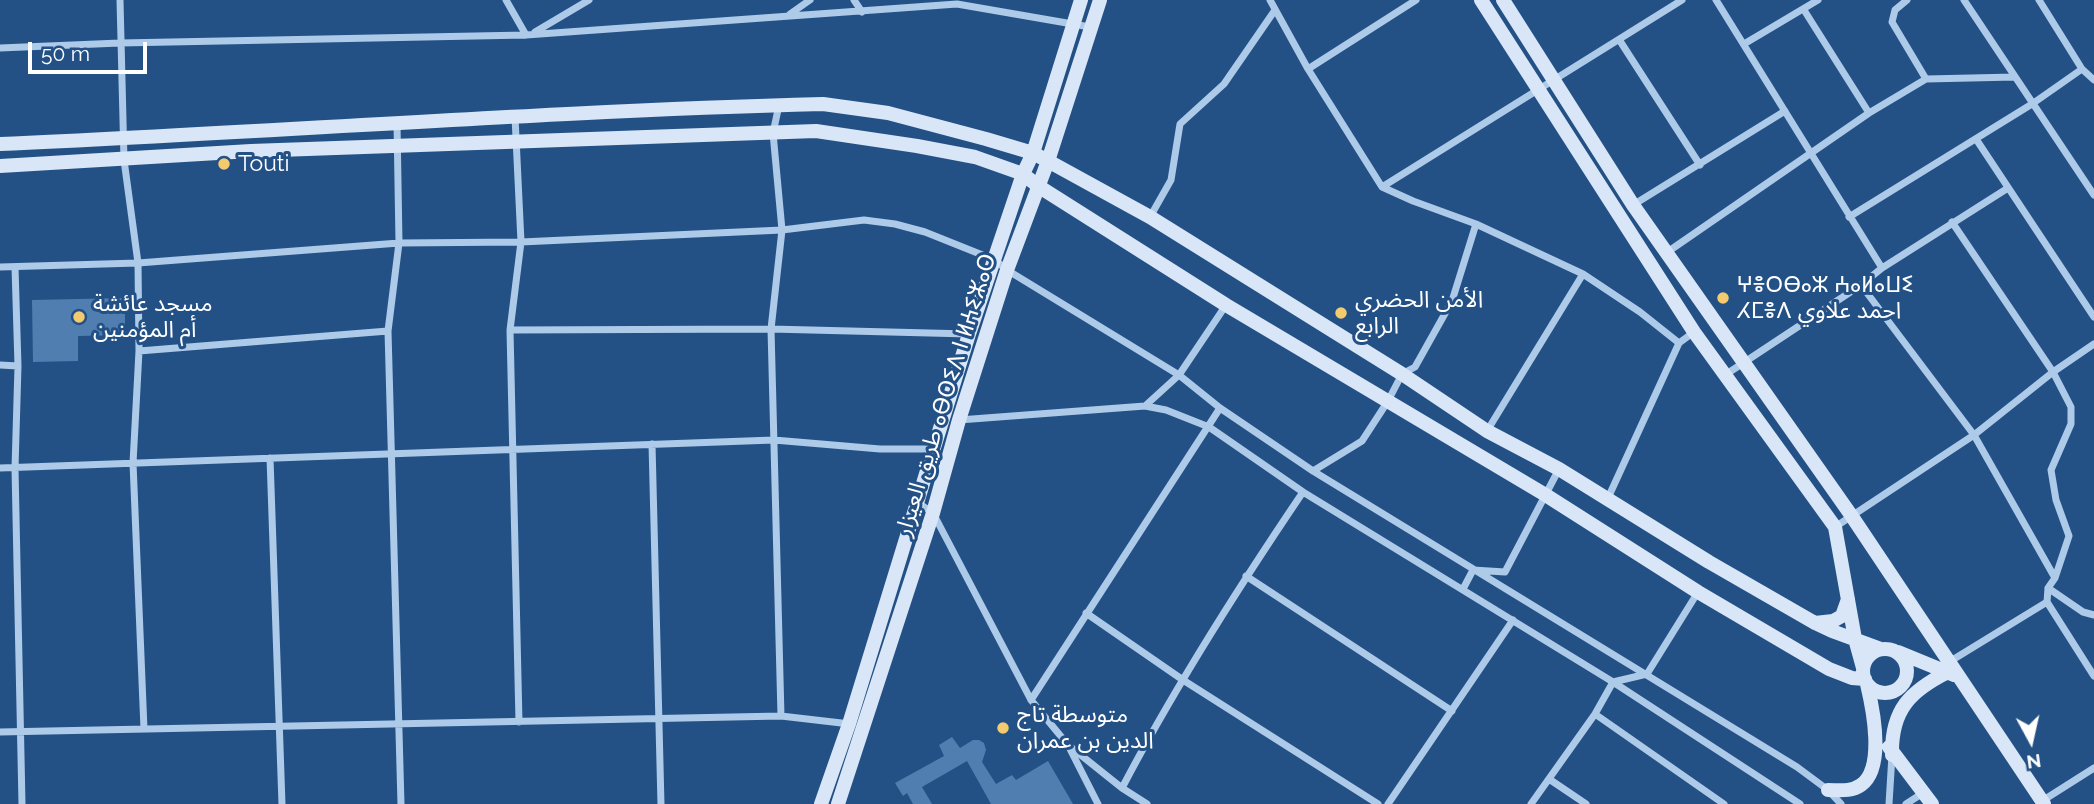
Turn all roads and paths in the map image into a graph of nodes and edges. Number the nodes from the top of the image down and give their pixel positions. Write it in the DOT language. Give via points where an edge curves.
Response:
graph roads {
  1 [pos="120,0"];
  2 [pos="506,0"];
  3 [pos="589,0"];
  4 [pos="810,0"];
  5 [pos="853,0"];
  6 [pos="1081,0"];
  7 [pos="1100,0"];
  8 [pos="1270,0"];
  9 [pos="1416,0"];
  10 [pos="1481,0"];
  11 [pos="1503,0"];
  12 [pos="1682,0"];
  13 [pos="1716,0"];
  14 [pos="1818,0"];
  15 [pos="1907,0"];
  16 [pos="1964,0"];
  17 [pos="2039,0"];
  18 [pos="957,2"];
  19 [pos="1275,9"];
  20 [pos="1804,10"];
  21 [pos="862,12"];
  22 [pos="789,15"];
  23 [pos="1073,22"];
  24 [pos="1090,26"];
  25 [pos="529,34"];
  26 [pos="1620,41"];
  27 [pos="120,43"];
  28 [pos="1744,44"];
  29 [pos="0,48"];
  30 [pos="1307,69"];
  31 [pos="2082,69"];
  32 [pos="2015,77"];
  33 [pos="1554,79"];
  34 [pos="1926,79"];
  35 [pos="2094,80"];
  36 [pos="1539,88"];
  37 [pos="2032,104"];
  38 [pos="779,105"];
  39 [pos="1785,111"];
  40 [pos="1869,113"];
  41 [pos="515,117"];
  42 [pos="397,122"];
  43 [pos="773,133"];
  44 [pos="123,139"];
  45 [pos="1976,139"];
  46 [pos="516,142"];
  47 [pos="0,144"];
  48 [pos="397,147"];
  49 [pos="1033,153"];
  50 [pos="1811,154"];
  51 [pos="124,160"];
  52 [pos="1048,161"];
  53 [pos="1700,165"];
  54 [pos="0,166"];
  55 [pos="1023,174"];
  56 [pos="1038,186"];
  57 [pos="1382,187"];
  58 [pos="2008,188"];
  59 [pos="2094,195"];
  60 [pos="1633,205"];
  61 [pos="1150,217"];
  62 [pos="1849,217"];
  63 [pos="1952,222"];
  64 [pos="1476,224"];
  65 [pos="782,230"];
  66 [pos="521,242"];
  67 [pos="399,243"];
  68 [pos="1666,253"];
  69 [pos="995,260"];
  70 [pos="138,264"];
  71 [pos="0,267"];
  72 [pos="15,267"];
  73 [pos="1882,268"];
  74 [pos="1007,270"];
  75 [pos="1583,274"];
  76 [pos="1861,285"];
  77 [pos="1226,305"];
  78 [pos="2094,317"];
  79 [pos="771,329"];
  80 [pos="510,330"];
  81 [pos="388,331"];
  82 [pos="1694,332"];
  83 [pos="969,334"];
  84 [pos="1679,343"];
  85 [pos="2094,344"];
  86 [pos="139,351"];
  87 [pos="1742,363"];
  88 [pos="0,365"];
  89 [pos="18,366"];
  90 [pos="2053,372"];
  91 [pos="1402,374"];
  92 [pos="1179,375"];
  93 [pos="1724,375"];
  94 [pos="1388,401"];
  95 [pos="1145,406"];
  96 [pos="1220,408"];
  97 [pos="959,420"];
  98 [pos="1209,427"];
  99 [pos="1487,431"];
  100 [pos="1974,435"];
  101 [pos="774,440"];
  102 [pos="652,444"];
  103 [pos="512,449"];
  104 [pos="934,449"];
  105 [pos="392,454"];
  106 [pos="270,458"];
  107 [pos="133,463"];
  108 [pos="0,468"];
  109 [pos="15,468"];
  110 [pos="1559,469"];
  111 [pos="1313,471"];
  112 [pos="1303,492"];
  113 [pos="1544,494"];
  114 [pos="1608,498"];
  115 [pos="918,503"];
  116 [pos="933,513"];
  117 [pos="1851,515"];
  118 [pos="1835,527"];
  119 [pos="1473,570"];
  120 [pos="1246,576"];
  121 [pos="2055,578"];
  122 [pos="2048,588"];
  123 [pos="1463,589"];
  124 [pos="1698,592"];
  125 [pos="1848,595"];
  126 [pos="2047,603"];
  127 [pos="1086,613"];
  128 [pos="2094,615"];
  129 [pos="1513,620"];
  130 [pos="1815,623"];
  131 [pos="1855,639"];
  132 [pos="1888,650"];
  133 [pos="1952,671"];
  134 [pos="1647,674"];
  135 [pos="2094,676"];
  136 [pos="1865,677"];
  137 [pos="1183,680"];
  138 [pos="1613,682"];
  139 [pos="1031,700"];
  140 [pos="1452,711"];
  141 [pos="1595,715"];
  142 [pos="781,716"];
  143 [pos="1874,718"];
  144 [pos="659,719"];
  145 [pos="519,722"];
  146 [pos="399,724"];
  147 [pos="849,724"];
  148 [pos="865,725"];
  149 [pos="279,727"];
  150 [pos="144,729"];
  151 [pos="21,732"];
  152 [pos="0,733"];
  153 [pos="1068,745"];
  154 [pos="1892,755"];
  155 [pos="2094,768"];
  156 [pos="1549,779"];
  157 [pos="1122,788"];
  158 [pos="1828,790"];
  159 [pos="1928,798"];
  160 [pos="2043,802"];
  161 [pos="22,804"];
  162 [pos="282,804"];
  163 [pos="401,804"];
  164 [pos="661,804"];
  165 [pos="821,804"];
  166 [pos="838,804"];
  167 [pos="1098,804"];
  168 [pos="1147,804"];
  169 [pos="1378,804"];
  170 [pos="1388,804"];
  171 [pos="1531,804"];
  172 [pos="1587,804"];
  173 [pos="1724,804"];
  174 [pos="1800,804"];
  175 [pos="1841,804"];
  176 [pos="1889,804"];
  177 [pos="1906,804"];
  1 -- 27 [label="street"];
  2 -- 25 [label="street"];
  3 -- 25 [label="street"];
  4 -- 22 [label="street"];
  5 -- 21 [label="street"];
  6 -- 23 [label="main road, طريق العيزار ⴰⴱⵔⵉⴷ ⵏ ⵍⵄⵉⵣⴰⵔ"];
  7 -- 24 [label="main road, طريق العيزار ⴰⴱⵔⵉⴷ ⵏ ⵍⵄⵉⵣⴰⵔ"];
  8 -- 19 [label="street"];
  9 -- 30 [label="street"];
  10 -- 36 [label="main road"];
  11 -- 33 [label="main road"];
  12 -- 26 [label="street"];
  13 -- 28 [label="street"];
  14 -- 20 [label="street"];
  15 -- 34 [label="street" via="1895,10 1892,22"];
  16 -- 32 [label="street"];
  17 -- 31 [label="street"];
  18 -- 21 [label="street"];
  18 -- 23 [label="street"];
  19 -- 30 [label="street"];
  19 -- 61 [label="street" via="1224,84 1180,124 1171,180"];
  20 -- 28 [label="street"];
  20 -- 40 [label="street"];
  21 -- 22 [label="street"];
  22 -- 25 [label="street"];
  23 -- 24 [label="street"];
  23 -- 49 [label="main road, طريق العيزار ⴰⴱⵔⵉⴷ ⵏ ⵍⵄⵉⵣⴰⵔ"];
  24 -- 52 [label="main road, طريق العيزار ⴰⴱⵔⵉⴷ ⵏ ⵍⵄⵉⵣⴰⵔ"];
  25 -- 27 [label="street"];
  26 -- 33 [label="street"];
  26 -- 53 [label="street"];
  27 -- 29 [label="street"];
  27 -- 44 [label="street"];
  28 -- 39 [label="street"];
  30 -- 57 [label="street"];
  31 -- 35 [label="street"];
  31 -- 37 [label="street"];
  32 -- 34 [label="street"];
  32 -- 37 [label="street"];
  33 -- 36 [label="street"];
  33 -- 60 [label="main road"];
  34 -- 40 [label="street"];
  36 -- 57 [label="street"];
  36 -- 82 [label="main road"];
  37 -- 45 [label="street"];
  37 -- 59 [label="street"];
  38 -- 41 [label="main road"];
  38 -- 43 [label="street"];
  38 -- 49 [label="main road" via="823,104 888,113"];
  39 -- 50 [label="street"];
  39 -- 53 [label="street"];
  40 -- 50 [label="street"];
  41 -- 42 [label="main road"];
  41 -- 46 [label="street"];
  42 -- 44 [label="main road"];
  42 -- 48 [label="street"];
  43 -- 46 [label="main road"];
  43 -- 55 [label="main road" via="816,131 917,146 975,157"];
  43 -- 65 [label="street"];
  44 -- 47 [label="main road"];
  44 -- 51 [label="street"];
  45 -- 58 [label="street"];
  45 -- 62 [label="street"];
  46 -- 48 [label="main road"];
  46 -- 66 [label="street"];
  48 -- 51 [label="main road"];
  48 -- 67 [label="street"];
  49 -- 52 [label="main road"];
  49 -- 55 [label="main road, طريق العيزار ⴰⴱⵔⵉⴷ ⵏ ⵍⵄⵉⵣⴰⵔ"];
  50 -- 62 [label="street"];
  50 -- 68 [label="street"];
  51 -- 54 [label="main road"];
  51 -- 70 [label="street"];
  52 -- 56 [label="main road, طريق العيزار ⴰⴱⵔⵉⴷ ⵏ ⵍⵄⵉⵣⴰⵔ"];
  52 -- 61 [label="main road"];
  53 -- 60 [label="street"];
  55 -- 56 [label="main road"];
  55 -- 69 [label="main road, طريق العيزار ⴰⴱⵔⵉⴷ ⵏ ⵍⵄⵉⵣⴰⵔ"];
  56 -- 74 [label="main road, طريق العيزار ⴰⴱⵔⵉⴷ ⵏ ⵍⵄⵉⵣⴰⵔ"];
  56 -- 77 [label="main road"];
  57 -- 64 [label="street"];
  58 -- 63 [label="street"];
  58 -- 78 [label="street"];
  60 -- 68 [label="main road"];
  61 -- 91 [label="main road"];
  62 -- 73 [label="street"];
  63 -- 73 [label="street"];
  63 -- 90 [label="street"];
  64 -- 75 [label="street"];
  64 -- 91 [label="street" via="1452,301 1415,367"];
  65 -- 66 [label="street"];
  65 -- 69 [label="street" via="864,220 894,224"];
  65 -- 79 [label="street"];
  66 -- 67 [label="street"];
  66 -- 80 [label="street"];
  67 -- 70 [label="street"];
  67 -- 81 [label="street"];
  68 -- 87 [label="main road"];
  69 -- 74 [label="street"];
  69 -- 83 [label="main road, طريق العيزار ⴰⴱⵔⵉⴷ ⵏ ⵍⵄⵉⵣⴰⵔ"];
  70 -- 72 [label="street"];
  70 -- 86 [label="street"];
  71 -- 72 [label="street"];
  72 -- 89 [label="street"];
  73 -- 76 [label="street"];
  74 -- 92 [label="street"];
  74 -- 97 [label="main road, طريق العيزار ⴰⴱⵔⵉⴷ ⵏ ⵍⵄⵉⵣⴰⵔ"];
  75 -- 84 [label="street"];
  75 -- 99 [label="street"];
  76 -- 87 [label="street"];
  76 -- 100 [label="street"];
  77 -- 92 [label="street"];
  77 -- 94 [label="main road"];
  79 -- 80 [label="street"];
  79 -- 83 [label="street"];
  79 -- 101 [label="street"];
  80 -- 103 [label="street"];
  81 -- 86 [label="street"];
  81 -- 105 [label="street"];
  82 -- 84 [label="street"];
  82 -- 93 [label="main road"];
  83 -- 104 [label="main road, طريق العيزار ⴰⴱⵔⵉⴷ ⵏ ⵍⵄⵉⵣⴰⵔ"];
  84 -- 114 [label="street"];
  85 -- 90 [label="street"];
  86 -- 107 [label="street"];
  87 -- 93 [label="street"];
  87 -- 117 [label="main road"];
  88 -- 89 [label="street"];
  89 -- 109 [label="street"];
  90 -- 100 [label="street"];
  90 -- 121 [label="street" via="2072,414 2051,470 2069,536"];
  91 -- 94 [label="street"];
  91 -- 99 [label="main road"];
  92 -- 95 [label="street"];
  92 -- 96 [label="street"];
  93 -- 118 [label="main road"];
  94 -- 111 [label="street" via="1362,441"];
  94 -- 113 [label="main road"];
  95 -- 97 [label="street"];
  95 -- 98 [label="street"];
  96 -- 98 [label="street"];
  96 -- 111 [label="street"];
  97 -- 116 [label="main road, طريق العيزار ⴰⴱⵔⵉⴷ ⵏ ⵍⵄⵉⵣⴰⵔ"];
  98 -- 112 [label="street"];
  98 -- 127 [label="street"];
  99 -- 110 [label="main road"];
  100 -- 117 [label="street"];
  100 -- 121 [label="street"];
  101 -- 102 [label="street"];
  101 -- 104 [label="street"];
  101 -- 142 [label="street"];
  102 -- 103 [label="street"];
  102 -- 144 [label="street"];
  103 -- 105 [label="street"];
  103 -- 145 [label="street"];
  104 -- 115 [label="main road, طريق العيزار ⴰⴱⵔⵉⴷ ⵏ ⵍⵄⵉⵣⴰⵔ"];
  105 -- 106 [label="street"];
  105 -- 146 [label="street"];
  106 -- 107 [label="street"];
  106 -- 149 [label="street"];
  107 -- 109 [label="street"];
  107 -- 150 [label="street"];
  108 -- 109 [label="street"];
  109 -- 151 [label="street"];
  110 -- 113 [label="street"];
  110 -- 114 [label="main road"];
  111 -- 119 [label="street"];
  112 -- 120 [label="street"];
  112 -- 123 [label="street"];
  113 -- 119 [label="street" via="1505,572"];
  113 -- 124 [label="main road"];
  114 -- 130 [label="main road"];
  115 -- 116 [label="street"];
  115 -- 147 [label="main road, طريق العيزار ⴰⴱⵔⵉⴷ ⵏ ⵍⵄⵉⵣⴰⵔ"];
  116 -- 139 [label="street"];
  116 -- 148 [label="main road, طريق العيزار ⴰⴱⵔⵉⴷ ⵏ ⵍⵄⵉⵣⴰⵔ"];
  117 -- 118 [label="street"];
  117 -- 133 [label="main road"];
  118 -- 125 [label="main road"];
  119 -- 123 [label="street"];
  119 -- 134 [label="street"];
  120 -- 137 [label="street"];
  120 -- 140 [label="street"];
  121 -- 122 [label="street"];
  122 -- 126 [label="street"];
  122 -- 128 [label="street"];
  123 -- 129 [label="street"];
  124 -- 134 [label="street"];
  124 -- 136 [label="main road" via="1829,669"];
  125 -- 130 [label="main road" via="1842,616"];
  125 -- 131 [label="main road"];
  126 -- 133 [label="street"];
  126 -- 135 [label="street"];
  127 -- 137 [label="street"];
  127 -- 139 [label="street"];
  129 -- 138 [label="street"];
  129 -- 140 [label="street"];
  130 -- 131 [label="main road"];
  131 -- 132 [label="main road"];
  131 -- 136 [label="main road"];
  132 -- 133 [label="main road"];
  132 -- 136 [label="main road" via="1869,655"];
  132 -- 136 [label="main road" via="1900,655 1907,667 1902,685 1884,693 1872,689"];
  133 -- 154 [label="main road" via="1923,685 1905,703 1894,727"];
  133 -- 160 [label="main road"];
  134 -- 138 [label="street"];
  134 -- 158 [label="street"];
  136 -- 143 [label="main road"];
  137 -- 157 [label="street"];
  137 -- 169 [label="street"];
  138 -- 141 [label="street"];
  138 -- 174 [label="street"];
  139 -- 153 [label="street"];
  140 -- 170 [label="street"];
  141 -- 156 [label="street"];
  141 -- 173 [label="street"];
  142 -- 144 [label="street"];
  142 -- 147 [label="street"];
  143 -- 154 [label="main road"];
  143 -- 158 [label="main road" via="1870,776 1854,789"];
  144 -- 145 [label="street"];
  144 -- 164 [label="street"];
  145 -- 146 [label="street"];
  146 -- 149 [label="street"];
  146 -- 163 [label="street"];
  147 -- 148 [label="street"];
  147 -- 165 [label="main road, طريق العيزار ⴰⴱⵔⵉⴷ ⵏ ⵍⵄⵉⵣⴰⵔ"];
  148 -- 166 [label="main road, طريق العيزار ⴰⴱⵔⵉⴷ ⵏ ⵍⵄⵉⵣⴰⵔ"];
  149 -- 150 [label="street"];
  149 -- 162 [label="street"];
  150 -- 151 [label="street"];
  151 -- 152 [label="street"];
  151 -- 161 [label="street"];
  153 -- 157 [label="street"];
  153 -- 167 [label="street"];
  154 -- 159 [label="main road"];
  154 -- 176 [label="street"];
  155 -- 160 [label="street"];
  156 -- 171 [label="street"];
  156 -- 172 [label="street"];
  157 -- 168 [label="street"];
  158 -- 175 [label="street"];
  159 -- 177 [label="street"];
}
